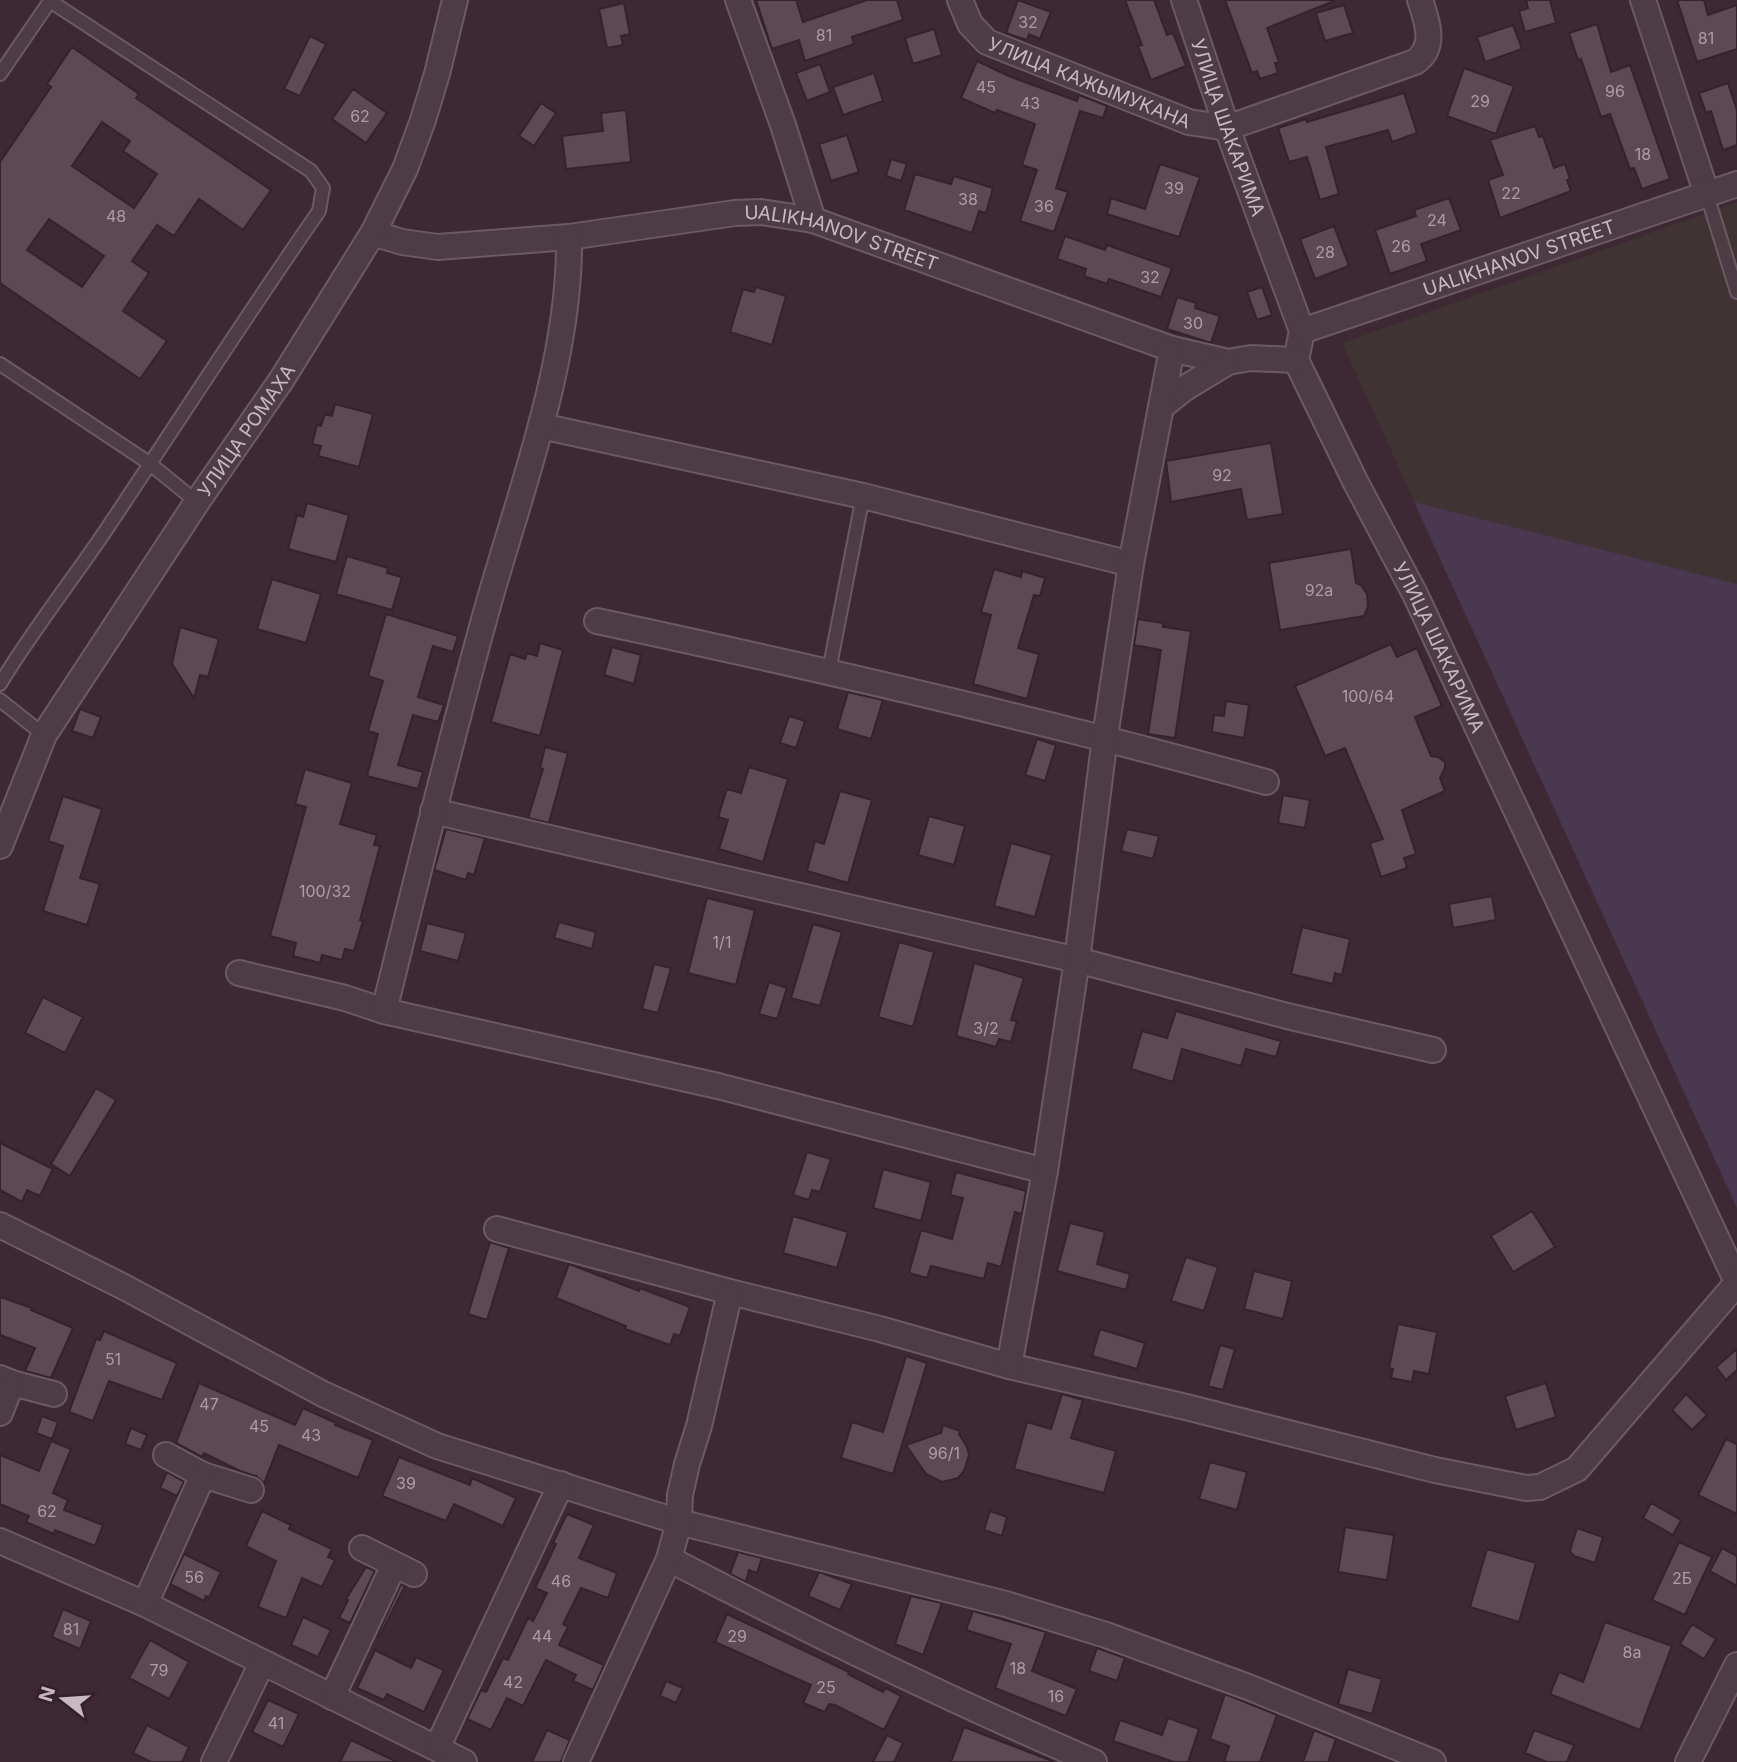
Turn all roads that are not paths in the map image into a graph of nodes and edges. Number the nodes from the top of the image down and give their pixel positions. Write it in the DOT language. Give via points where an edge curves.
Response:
graph roads {
  1 [pos="455,0"];
  2 [pos="738,0"];
  3 [pos="960,0"];
  4 [pos="1184,0"];
  5 [pos="1420,0"];
  6 [pos="1643,0"];
  7 [pos="0,74"];
  8 [pos="1227,128"];
  9 [pos="1737,184"];
  10 [pos="1707,195"];
  11 [pos="813,219"];
  12 [pos="373,233"];
  13 [pos="569,237"];
  14 [pos="1737,292"];
  15 [pos="1302,331"];
  16 [pos="1172,349"];
  17 [pos="1296,360"];
  18 [pos="1228,362"];
  19 [pos="0,363"];
  20 [pos="1161,407"];
  21 [pos="541,426"];
  22 [pos="149,463"];
  23 [pos="863,496"];
  24 [pos="197,502"];
  25 [pos="1131,564"];
  26 [pos="597,621"];
  27 [pos="829,671"];
  28 [pos="0,684"];
  29 [pos="0,700"];
  30 [pos="44,735"];
  31 [pos="1105,737"];
  32 [pos="1266,782"];
  33 [pos="433,811"];
  34 [pos="0,846"];
  35 [pos="1077,960"];
  36 [pos="239,973"];
  37 [pos="384,1011"];
  38 [pos="1433,1050"];
  39 [pos="1045,1171"];
  40 [pos="0,1225"];
  41 [pos="497,1229"];
  42 [pos="1737,1282"];
  43 [pos="730,1292"];
  44 [pos="1009,1366"];
  45 [pos="6,1381"];
  46 [pos="54,1394"];
  47 [pos="0,1413"];
  48 [pos="166,1455"];
  49 [pos="203,1475"];
  50 [pos="561,1484"];
  51 [pos="251,1490"];
  52 [pos="678,1522"];
  53 [pos="0,1541"];
  54 [pos="362,1548"];
  55 [pos="669,1559"];
  56 [pos="145,1604"];
  57 [pos="262,1663"];
  58 [pos="1737,1665"];
  59 [pos="332,1698"];
  60 [pos="437,1748"];
  61 [pos="1405,1757"];
  62 [pos="214,1762"];
  63 [pos="464,1762"];
  64 [pos="576,1762"];
  65 [pos="1094,1762"];
  66 [pos="1433,1762"];
  67 [pos="1688,1762"];
  1 -- 12 [label="street, УЛИЦА РОМАХА" via="423,120"];
  2 -- 11 [label="street"];
  3 -- 8 [label="street, УЛИЦА КАЖЫМУКАНА" via="970,24 987,42 1189,122"];
  4 -- 8 [label="street, УЛИЦА ШАКАРИМА"];
  5 -- 8 [label="street, УЛИЦА КАЖЫМУКАНА" via="1429,37 1426,52 1415,62"];
  6 -- 10 [label="street"];
  7 -- 22 [label="lane" via="50,1 311,171 323,188 319,211"];
  8 -- 15 [label="street, УЛИЦА ШАКАРИМА"];
  9 -- 10 [label="street, UALIKHANOV STREET"];
  10 -- 14 [label="lane"];
  10 -- 15 [label="street, UALIKHANOV STREET"];
  11 -- 13 [label="street, UALIKHANOV STREET" via="735,213"];
  11 -- 16 [label="street, UALIKHANOV STREET"];
  12 -- 13 [label="street, UALIKHANOV STREET" via="438,247"];
  12 -- 24 [label="street, УЛИЦА РОМАХА" via="282,379"];
  13 -- 21 [label="street" via="562,329"];
  15 -- 17 [label="street"];
  16 -- 18 [label="street, UALIKHANOV STREET"];
  16 -- 20 [label="street"];
  17 -- 18 [label="street, UALIKHANOV STREET"];
  17 -- 42 [label="street, УЛИЦА ШАКАРИМА" via="1415,594"];
  18 -- 20 [label="street"];
  19 -- 22 [label="lane"];
  20 -- 25 [label="street"];
  21 -- 23 [label="street"];
  21 -- 33 [label="street"];
  22 -- 24 [label="lane"];
  22 -- 28 [label="lane"];
  23 -- 25 [label="street"];
  23 -- 27 [label="lane"];
  24 -- 30 [label="street, УЛИЦА РОМАХА"];
  25 -- 31 [label="street"];
  26 -- 27 [label="street"];
  27 -- 31 [label="street"];
  29 -- 30 [label="lane"];
  30 -- 34 [label="street, УЛИЦА РОМАХА"];
  31 -- 32 [label="street"];
  31 -- 35 [label="street"];
  33 -- 35 [label="street"];
  33 -- 37 [label="street"];
  35 -- 38 [label="street"];
  35 -- 39 [label="street"];
  36 -- 37 [label="street"];
  37 -- 39 [label="street" via="718,1086"];
  39 -- 44 [label="street"];
  40 -- 50 [label="street" via="377,1420 437,1446"];
  41 -- 43 [label="street"];
  42 -- 44 [label="street" via="1577,1469 1540,1487 1435,1469"];
  43 -- 44 [label="street"];
  43 -- 52 [label="street" via="684,1475"];
  45 -- 46 [label="street"];
  45 -- 47 [label="street"];
  48 -- 49 [label="street"];
  49 -- 51 [label="street"];
  49 -- 56 [label="street"];
  50 -- 52 [label="street"];
  50 -- 60 [label="street"];
  52 -- 55 [label="street"];
  52 -- 61 [label="street" via="1006,1604 1106,1635 1248,1687"];
  53 -- 56 [label="street"];
  54 -- 59 [label="street" via="404,1570"];
  55 -- 64 [label="street"];
  55 -- 65 [label="street" via="814,1634"];
  56 -- 57 [label="street"];
  57 -- 59 [label="street"];
  57 -- 62 [label="street"];
  58 -- 67 [label="street"];
  59 -- 60 [label="street"];
  60 -- 63 [label="street"];
  61 -- 66 [label="street"];
}
